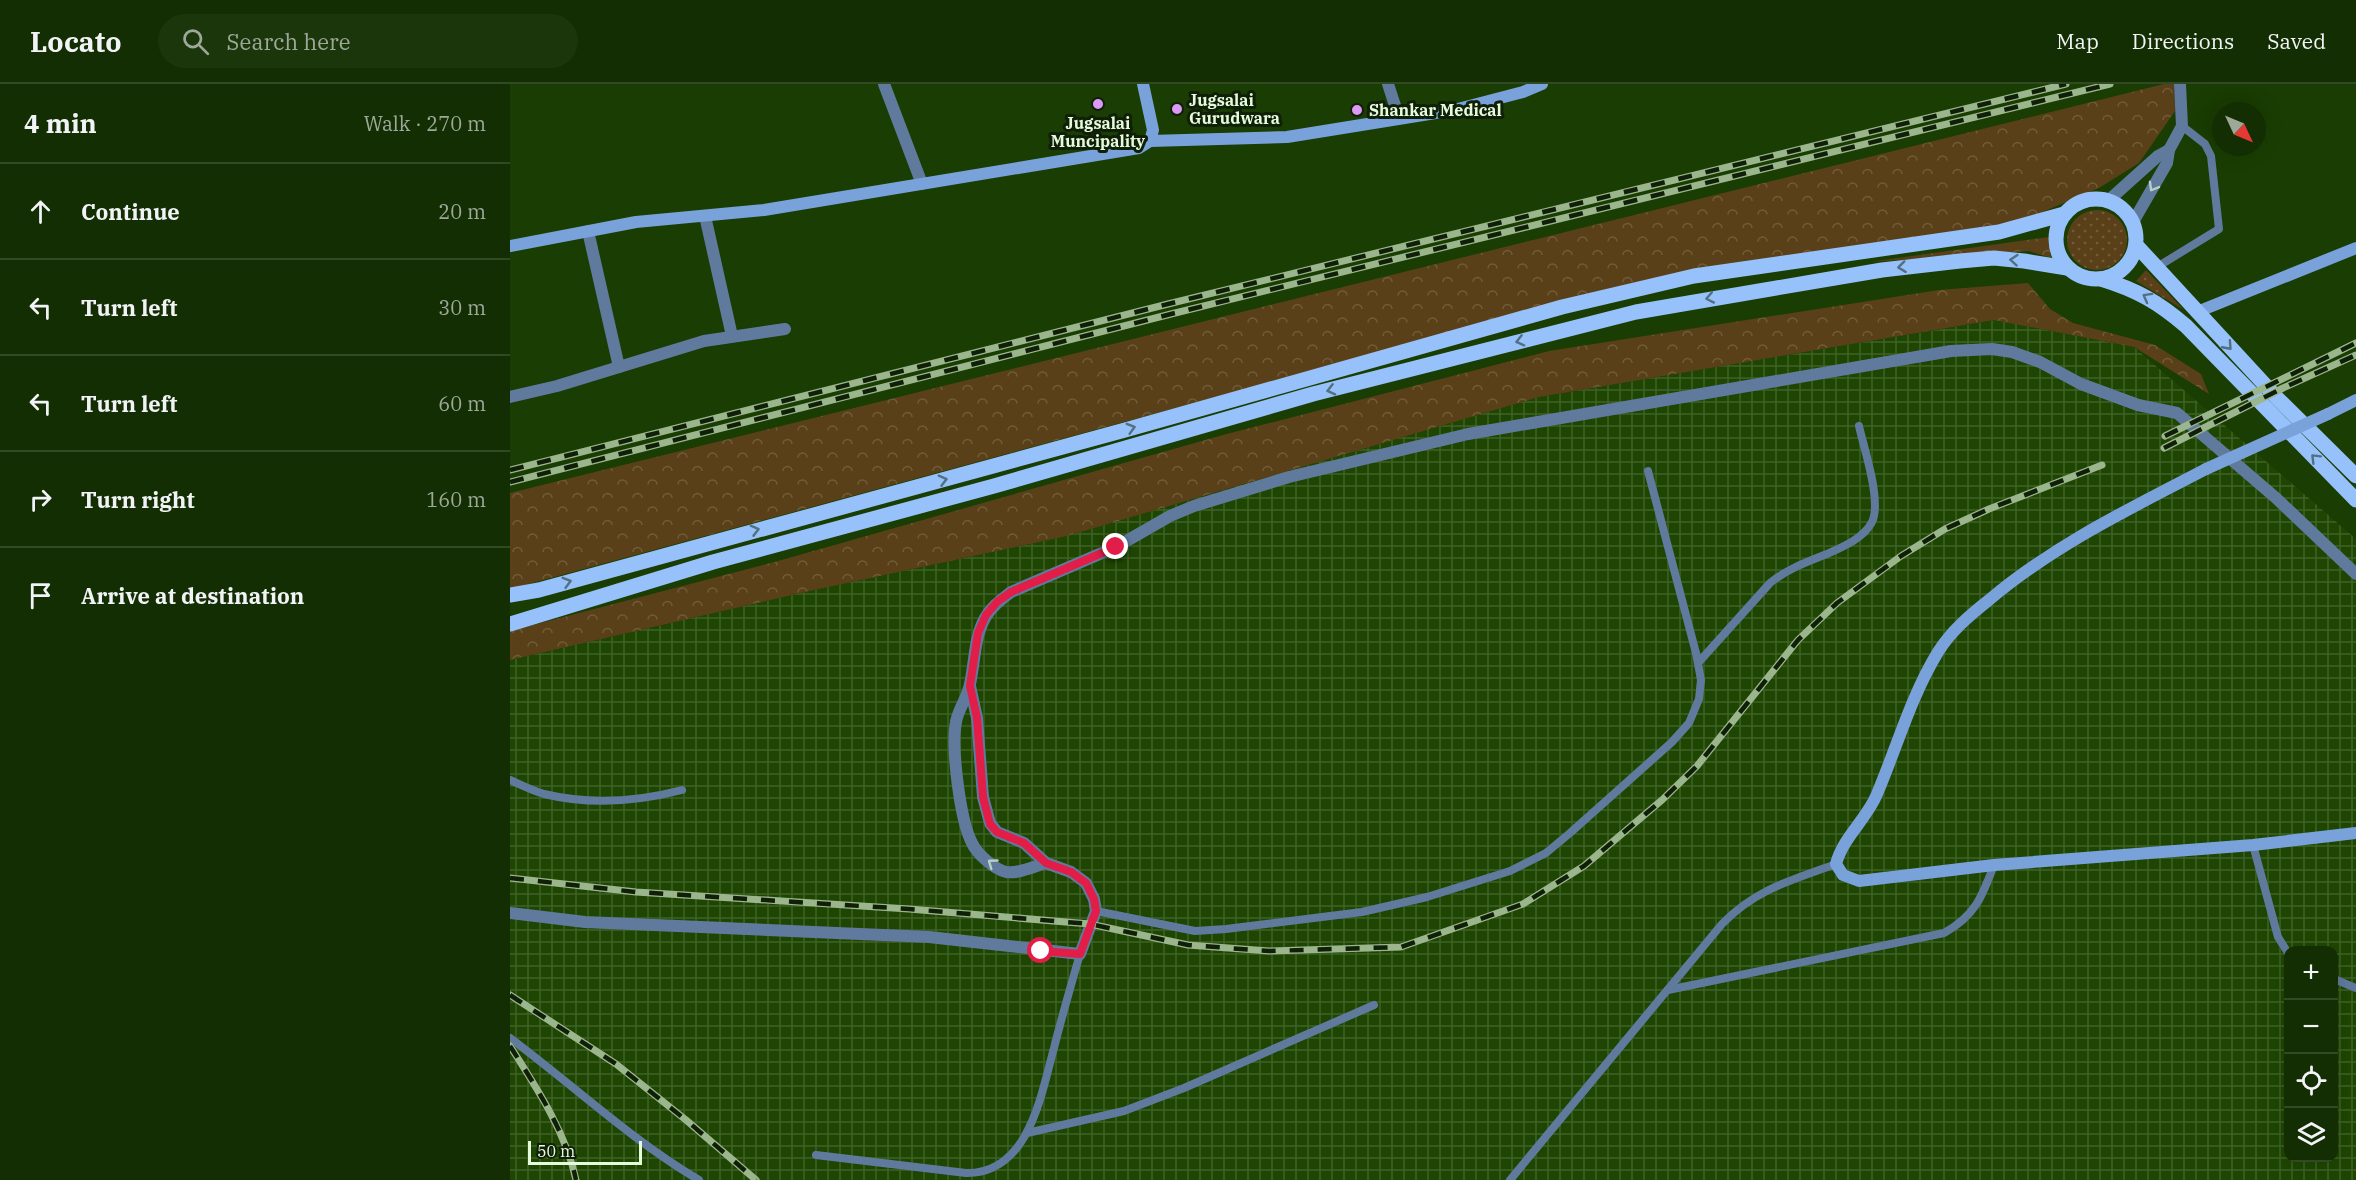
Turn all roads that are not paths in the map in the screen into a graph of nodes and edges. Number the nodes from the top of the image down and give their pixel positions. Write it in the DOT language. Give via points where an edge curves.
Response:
graph roads {
  1 [pos="884,84"];
  2 [pos="1143,84"];
  3 [pos="1388,84"];
  4 [pos="1542,84"];
  5 [pos="2180,84"];
  6 [pos="1399,118"];
  7 [pos="2182,126"];
  8 [pos="1150,141"];
  9 [pos="2169,150"];
  10 [pos="922,184"];
  11 [pos="2109,200"];
  12 [pos="2064,214"];
  13 [pos="705,216"];
  14 [pos="2133,222"];
  15 [pos="588,231"];
  16 [pos="2136,245"];
  17 [pos="510,246"];
  18 [pos="2356,248"];
  19 [pos="2157,267"];
  20 [pos="2067,268"];
  21 [pos="2101,279"];
  22 [pos="2197,312"];
  23 [pos="785,328"];
  24 [pos="732,336"];
  25 [pos="619,367"];
  26 [pos="510,397"];
  27 [pos="2356,400"];
  28 [pos="1859,426"];
  29 [pos="1648,471"];
  30 [pos="2356,476"];
  31 [pos="2356,500"];
  32 [pos="2356,574"];
  33 [pos="510,595"];
  34 [pos="510,624"];
  35 [pos="1698,663"];
  36 [pos="970,686"];
  37 [pos="510,780"];
  38 [pos="682,790"];
  39 [pos="2356,833"];
  40 [pos="2253,845"];
  41 [pos="1046,863"];
  42 [pos="1836,864"];
  43 [pos="1994,865"];
  44 [pos="1096,911"];
  45 [pos="510,913"];
  46 [pos="2284,946"];
  47 [pos="1080,954"];
  48 [pos="2338,981"];
  49 [pos="2356,988"];
  50 [pos="1668,990"];
  51 [pos="1374,1005"];
  52 [pos="510,1038"];
  53 [pos="1027,1133"];
  54 [pos="816,1155"];
  55 [pos="699,1180"];
  56 [pos="1510,1180"];
  1 -- 10 [label="street"];
  2 -- 8 [label="street" via="1153,130"];
  3 -- 6 [label="street"];
  4 -- 6 [label="street" via="1454,110"];
  5 -- 7 [label="street"];
  6 -- 8 [label="street" via="1287,137"];
  7 -- 9 [label="street"];
  7 -- 19 [label="lane" via="2205,144 2211,156 2219,229"];
  8 -- 10 [label="street" via="1139,148"];
  9 -- 11 [label="street"];
  9 -- 14 [label="street, one-way" via="2167,163"];
  10 -- 13 [label="street"];
  11 -- 12 [label="main road" via="2077,203"];
  11 -- 14 [label="main road"];
  12 -- 20 [label="main road" via="2055,242"];
  33 -- 12 [label="main road, one-way" via="1070,445 1562,307 1694,276 1998,232"];
  13 -- 15 [label="street"];
  13 -- 24 [label="street"];
  14 -- 16 [label="main road"];
  15 -- 17 [label="street"];
  15 -- 25 [label="street"];
  16 -- 19 [label="main road"];
  16 -- 21 [label="main road" via="2124,268"];
  18 -- 22 [label="street"];
  19 -- 22 [label="main road"];
  20 -- 21 [label="main road" via="2088,279"];
  20 -- 34 [label="main road, one-way" via="1994,258 1960,261 1882,270 1636,312 1313,394 713,562"];
  31 -- 21 [label="main road, one-way" via="2186,326 2141,293"];
  22 -- 30 [label="main road, one-way"];
  23 -- 24 [label="street"];
  24 -- 25 [label="street"];
  25 -- 26 [label="street"];
  27 -- 42 [label="street, bridge" via="2206,469 2042,558 1963,622 1939,651 1916,696 1877,796 1840,850"];
  28 -- 35 [label="lane" via="1875,501 1867,529 1846,546 1782,573"];
  29 -- 35 [label="lane"];
  32 -- 36 [label="street" via="2276,498 2177,413 2138,405 2081,384 2012,352 1951,351 1468,434 1288,477 1194,506 997,602 978,633"];
  35 -- 44 [label="lane" via="1699,699 1689,723 1672,742 1570,834 1546,853 1510,871 1362,912 1195,932"];
  36 -- 41 [label="street" via="977,718 983,797 990,824 997,832 1024,843"];
  41 -- 36 [label="street, one-way" via="1006,872 995,867 970,839 955,753 956,721"];
  37 -- 38 [label="lane" via="543,794 615,802"];
  39 -- 40 [label="street"];
  40 -- 43 [label="street"];
  40 -- 46 [label="lane" via="2278,937"];
  41 -- 44 [label="street" via="1071,872 1086,883"];
  42 -- 43 [label="street" via="1843,875 1859,881"];
  42 -- 50 [label="lane" via="1766,890 1740,906"];
  43 -- 50 [label="lane" via="1972,913 1944,933"];
  44 -- 47 [label="street"];
  45 -- 47 [label="street" via="585,922 929,937"];
  47 -- 53 [label="lane" via="1039,1104"];
  48 -- 49 [label="lane"];
  50 -- 56 [label="lane"];
  51 -- 53 [label="lane" via="1124,1111"];
  52 -- 55 [label="lane" via="627,1131"];
  53 -- 54 [label="lane" via="999,1165 977,1173"];
}
